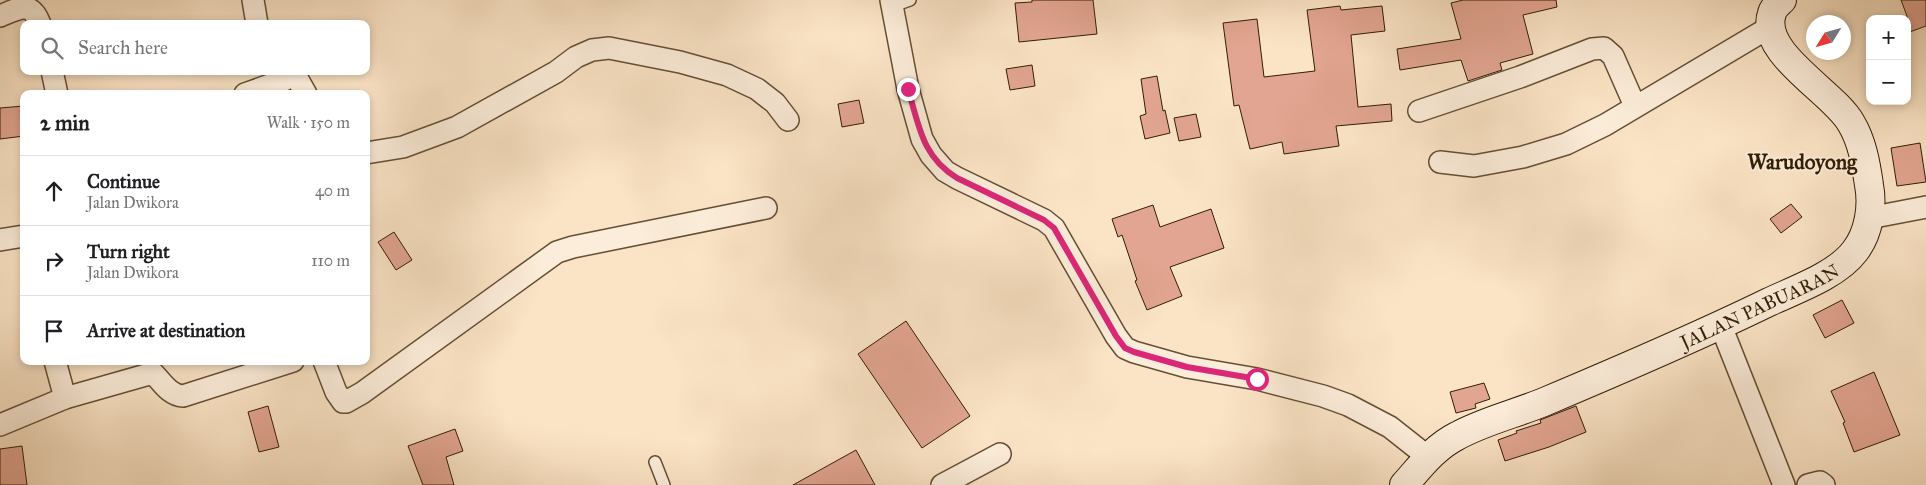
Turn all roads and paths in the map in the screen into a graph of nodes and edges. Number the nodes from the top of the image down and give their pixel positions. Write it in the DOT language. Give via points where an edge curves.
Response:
graph roads {
  1 [pos="253,0"];
  2 [pos="1782,0"];
  3 [pos="898,2"];
  4 [pos="0,16"];
  5 [pos="39,20"];
  6 [pos="257,20"];
  7 [pos="1770,26"];
  8 [pos="53,75"];
  9 [pos="285,75"];
  10 [pos="295,75"];
  11 [pos="56,90"];
  12 [pos="256,90"];
  13 [pos="304,90"];
  14 [pos="1635,106"];
  15 [pos="1419,111"];
  16 [pos="788,120"];
  17 [pos="370,152"];
  18 [pos="1440,162"];
  19 [pos="1926,207"];
  20 [pos="766,208"];
  21 [pos="1869,218"];
  22 [pos="20,237"];
  23 [pos="0,240"];
  24 [pos="1721,326"];
  25 [pos="57,365"];
  26 [pos="267,365"];
  27 [pos="326,365"];
  28 [pos="247,368"];
  29 [pos="64,398"];
  30 [pos="0,425"];
  31 [pos="1000,454"];
  32 [pos="1428,457"];
  33 [pos="655,462"];
  34 [pos="664,485"];
  35 [pos="942,485"];
  36 [pos="1404,485"];
  37 [pos="1784,485"];
  38 [pos="1808,485"];
  39 [pos="1824,485"];
  1 -- 6 [label="street"];
  2 -- 7 [label="street" via="1772,11"];
  3 -- 32 [label="street" via="908,89 922,139 931,155 945,171 1054,228 1125,348 1187,367 1257,379 1323,396 1390,427"];
  4 -- 5 [label="street" via="30,7"];
  7 -- 14 [label="street"];
  7 -- 21 [label="street, JALAN PABUARAN" via="1789,60 1851,122 1864,155 1871,196"];
  8 -- 11 [label="street"];
  9 -- 12 [label="street" via="284,80"];
  10 -- 13 [label="street"];
  14 -- 15 [label="street" via="1614,56 1604,48 1592,48 1520,77"];
  14 -- 18 [label="street" via="1566,144 1523,157 1474,166"];
  16 -- 17 [label="street" via="775,103 757,89 727,75 609,48 592,50 576,57 532,86 456,127 403,147"];
  19 -- 21 [label="street"];
  20 -- 27 [label="street" via="557,252 346,402 336,392"];
  21 -- 24 [label="street, JALAN PABUARAN" via="1856,250 1838,268"];
  22 -- 23 [label="street"];
  24 -- 32 [label="street, JALAN PABUARAN" via="1531,408 1455,436"];
  24 -- 37 [label="street"];
  25 -- 29 [label="street"];
  26 -- 28 [label="street"];
  28 -- 29 [label="street" via="183,396 170,391 153,373"];
  29 -- 30 [label="street"];
  31 -- 35 [label="street"];
  32 -- 36 [label="street, JALAN PABUARAN"];
  33 -- 34 [label="lane"];
  38 -- 39 [label="street" via="1820,482"];
}
